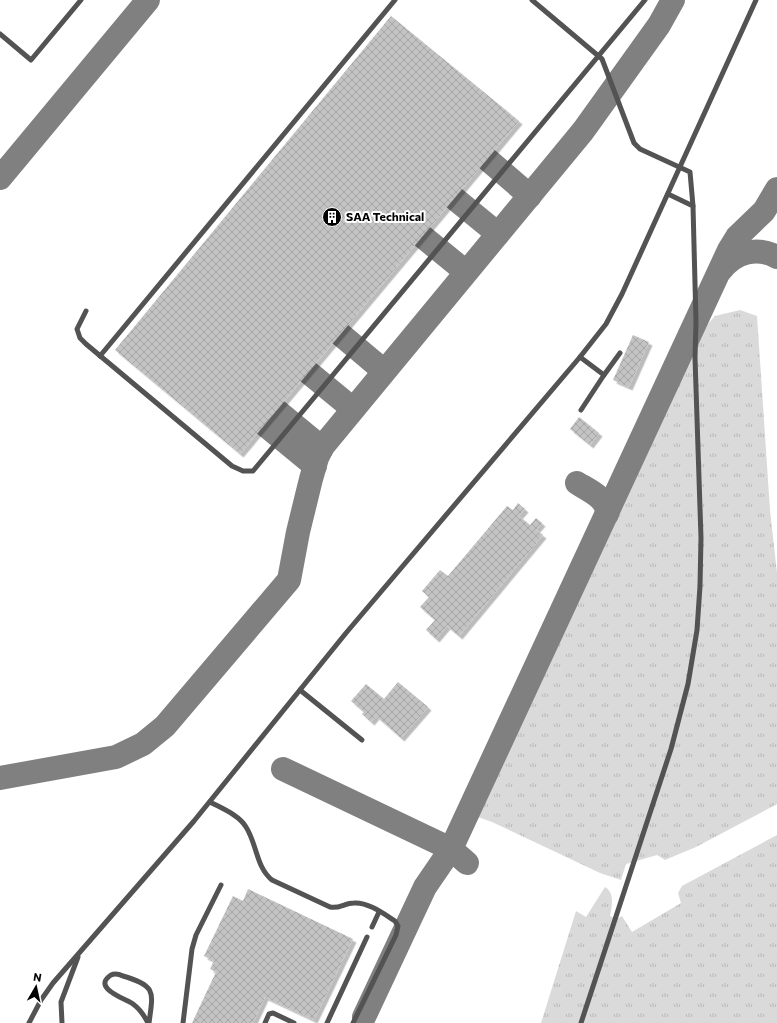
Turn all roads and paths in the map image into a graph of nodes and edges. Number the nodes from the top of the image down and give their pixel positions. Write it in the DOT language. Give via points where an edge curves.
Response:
graph roads {
  1 [pos="81,0"];
  2 [pos="395,0"];
  3 [pos="532,0"];
  4 [pos="646,0"];
  5 [pos="756,0"];
  6 [pos="0,35"];
  7 [pos="600,55"];
  8 [pos="680,169"];
  9 [pos="668,194"];
  10 [pos="693,206"];
  11 [pos="86,311"];
  12 [pos="620,353"];
  13 [pos="100,356"];
  14 [pos="580,357"];
  15 [pos="604,375"];
  16 [pos="581,410"];
  17 [pos="300,690"];
  18 [pos="362,740"];
  19 [pos="210,802"];
  20 [pos="221,885"];
  21 [pos="379,912"];
  22 [pos="372,927"];
  23 [pos="367,937"];
  24 [pos="80,952"];
  25 [pos="29,1023"];
  26 [pos="62,1023"];
  27 [pos="148,1023"];
  28 [pos="183,1023"];
  29 [pos="264,1023"];
  30 [pos="294,1023"];
  31 [pos="327,1023"];
  32 [pos="353,1023"];
  33 [pos="581,1023"];
  1 -- 6 [label="lane" via="31,60"];
  2 -- 13 [label="lane"];
  3 -- 7 [label="lane"];
  4 -- 7 [label="lane"];
  5 -- 8 [label="lane"];
  7 -- 8 [label="lane" via="636,146"];
  7 -- 13 [label="lane" via="253,471 243,471 232,466"];
  8 -- 9 [label="lane"];
  8 -- 10 [label="lane" via="690,172"];
  9 -- 10 [label="lane"];
  9 -- 14 [label="lane" via="615,310"];
  10 -- 33 [label="lane" via="701,538 697,630 688,684 671,749"];
  11 -- 13 [label="lane" via="77,329 80,338"];
  12 -- 15 [label="lane"];
  14 -- 15 [label="lane"];
  14 -- 17 [label="lane"];
  15 -- 16 [label="lane"];
  17 -- 18 [label="lane"];
  17 -- 19 [label="lane"];
  19 -- 21 [label="lane" via="246,825 266,876 272,880 330,907 355,903"];
  19 -- 24 [label="lane"];
  20 -- 28 [label="lane" via="196,935 192,949"];
  21 -- 22 [label="lane"];
  21 -- 32 [label="lane" via="395,921 398,926"];
  23 -- 31 [label="lane"];
  24 -- 25 [label="lane" via="40,1000"];
  24 -- 26 [label="lane" via="61,1002"];
  27 -- 27 [label="lane" via="152,996 150,990 135,980 116,974 111,976 106,981 109,992 132,1003 143,1013"];
  29 -- 30 [label="lane" via="269,1014 273,1013"];
}
